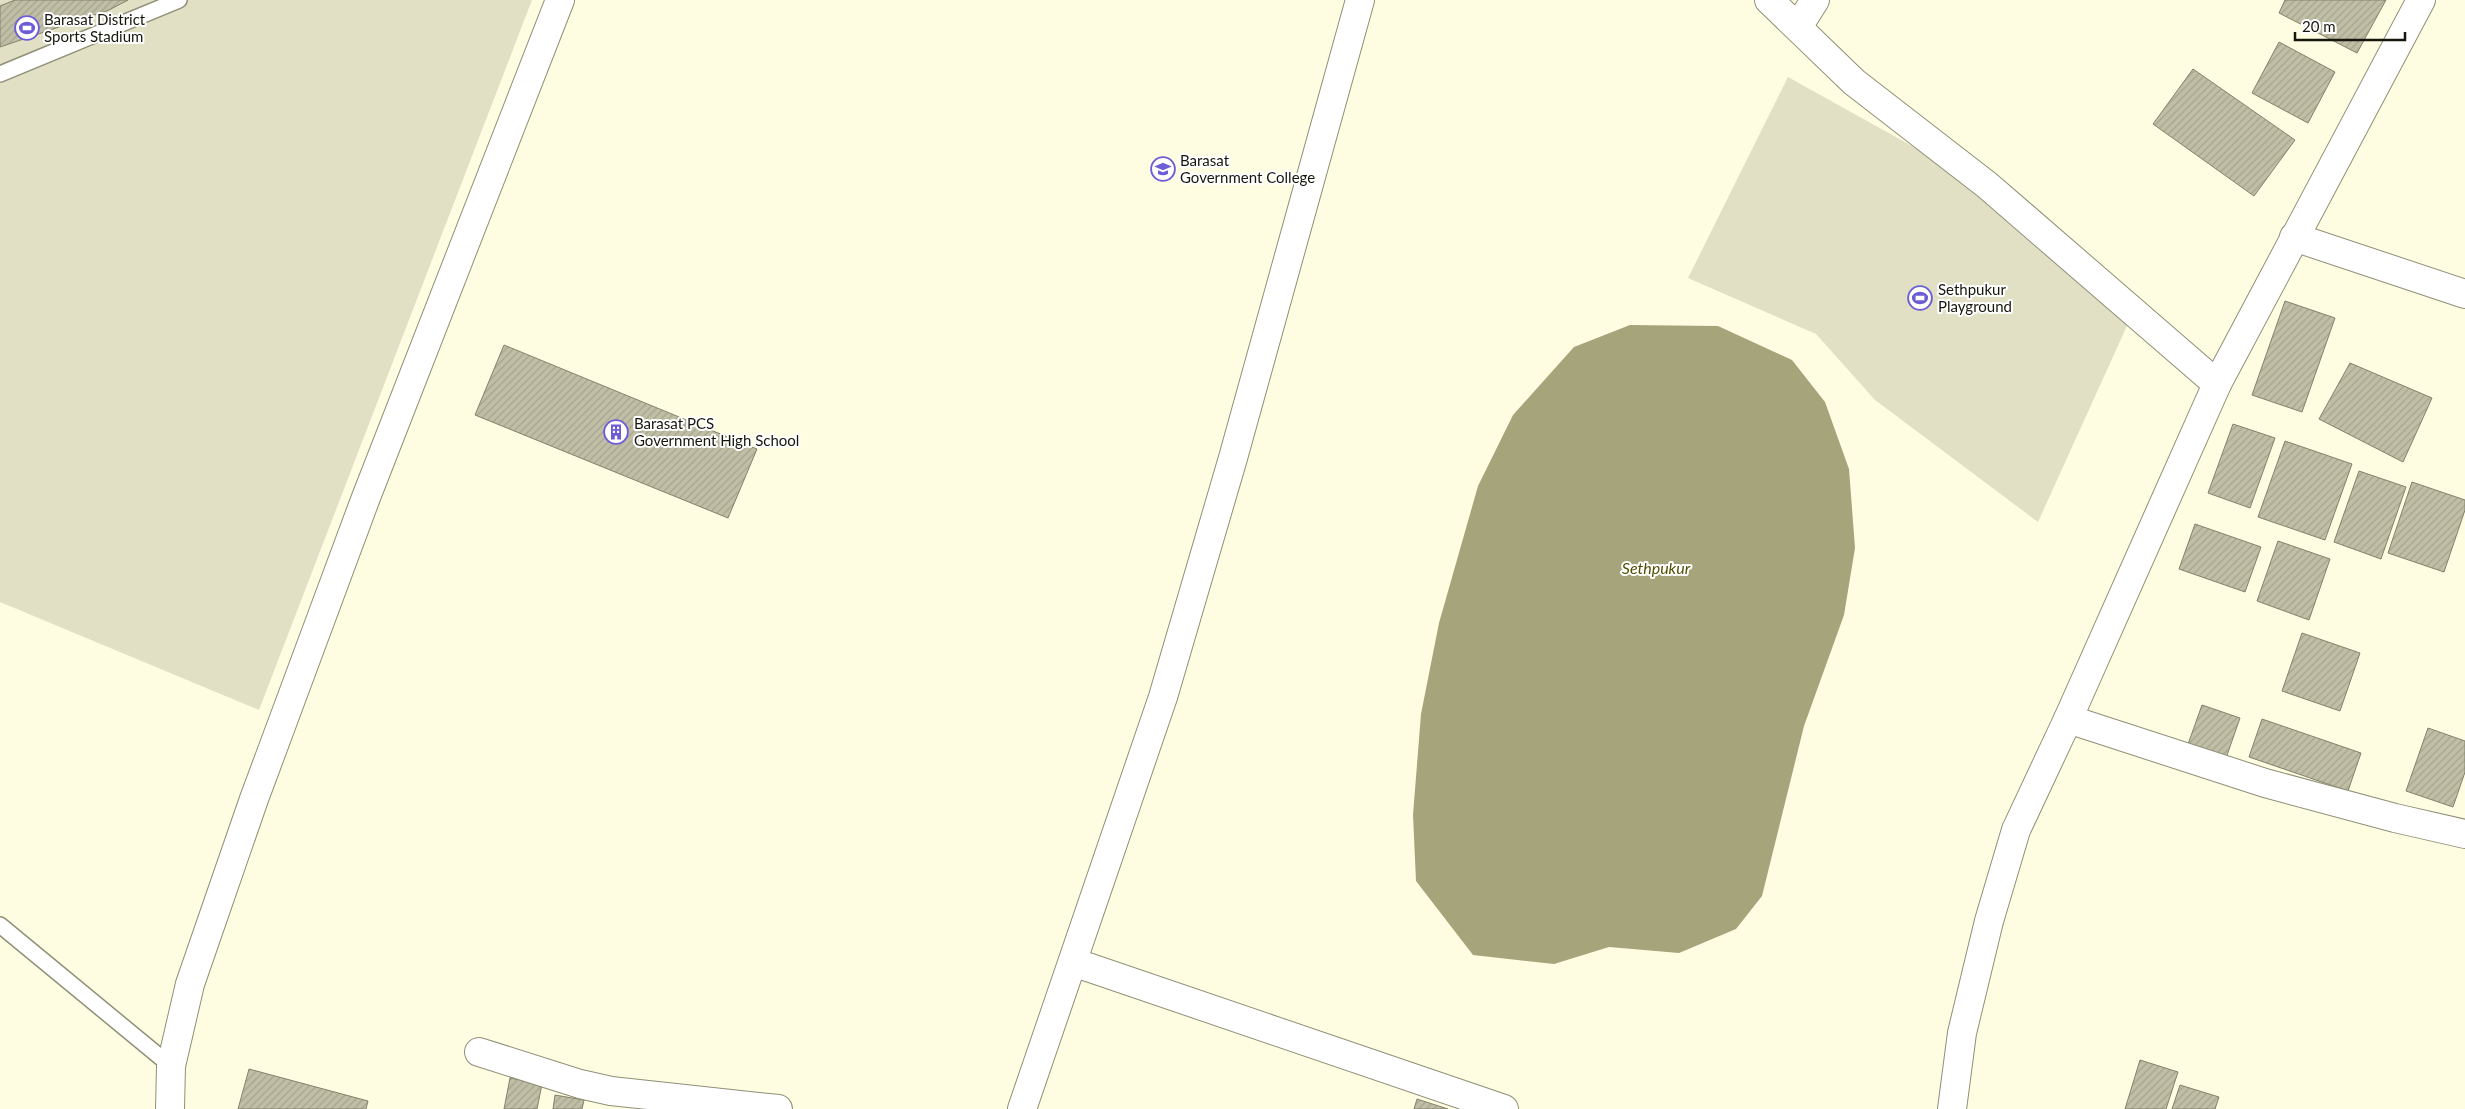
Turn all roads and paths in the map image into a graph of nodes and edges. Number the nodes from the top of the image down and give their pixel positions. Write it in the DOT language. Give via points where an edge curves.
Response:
graph roads {
  1 [pos="179,0"];
  2 [pos="560,0"];
  3 [pos="1360,0"];
  4 [pos="1769,0"];
  5 [pos="1815,0"];
  6 [pos="2421,0"];
  7 [pos="1798,27"];
  8 [pos="0,74"];
  9 [pos="2294,237"];
  10 [pos="2465,294"];
  11 [pos="2217,384"];
  12 [pos="2068,719"];
  13 [pos="2465,834"];
  14 [pos="0,925"];
  15 [pos="1073,962"];
  16 [pos="479,1052"];
  17 [pos="171,1066"];
  18 [pos="653,1103"];
  19 [pos="170,1109"];
  20 [pos="778,1109"];
  21 [pos="1022,1109"];
  22 [pos="1504,1109"];
  23 [pos="1952,1109"];
  1 -- 8 [label="lane"];
  2 -- 17 [label="main road" via="369,491 254,799 190,984"];
  3 -- 15 [label="main road" via="1163,697"];
  4 -- 7 [label="main road"];
  5 -- 7 [label="main road"];
  6 -- 9 [label="main road"];
  7 -- 11 [label="main road" via="1854,82 1987,185"];
  9 -- 10 [label="main road"];
  9 -- 11 [label="main road"];
  11 -- 12 [label="main road"];
  12 -- 13 [label="main road" via="2265,784"];
  12 -- 23 [label="main road" via="2016,830 1988,921 1962,1033"];
  14 -- 17 [label="lane"];
  15 -- 21 [label="main road"];
  15 -- 22 [label="main road"];
  16 -- 18 [label="main road"];
  17 -- 19 [label="main road"];
  18 -- 20 [label="main road"];
}
